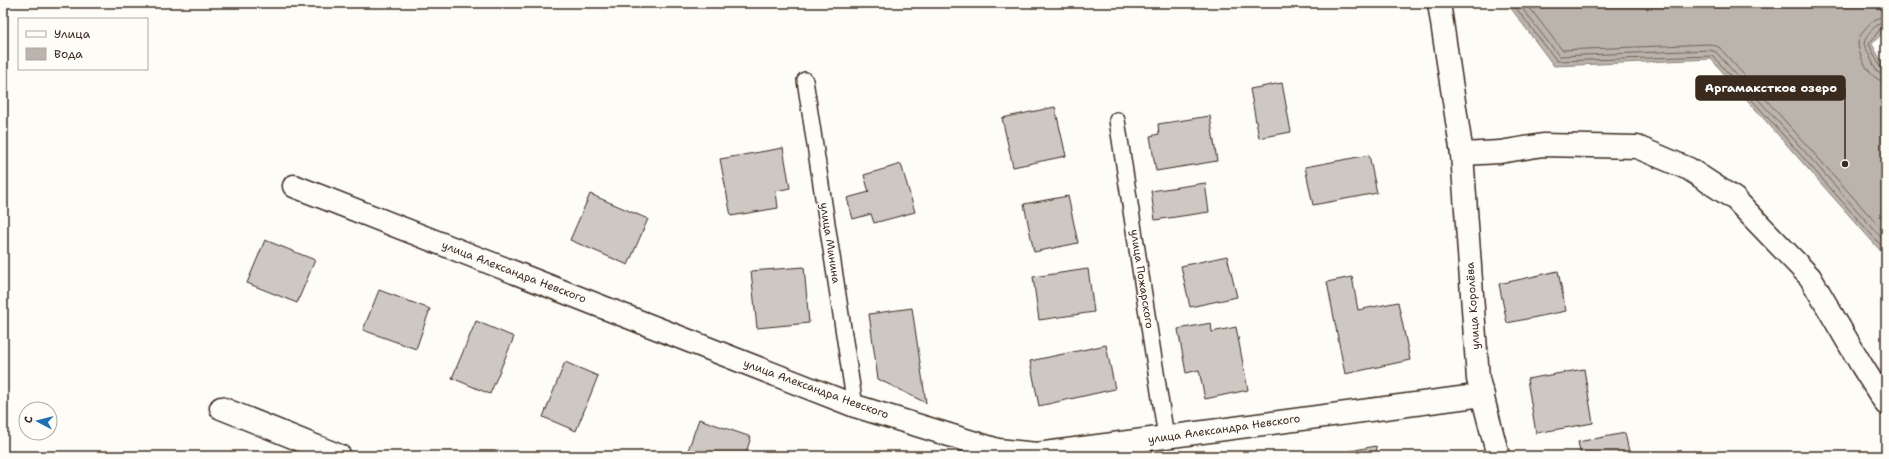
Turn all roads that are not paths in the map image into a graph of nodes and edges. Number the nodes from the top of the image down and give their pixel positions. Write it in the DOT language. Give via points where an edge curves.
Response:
graph roads {
  1 [pos="1439,3"];
  2 [pos="805,80"];
  3 [pos="1117,120"];
  4 [pos="1462,154"];
  5 [pos="294,186"];
  6 [pos="1483,395"];
  7 [pos="1886,404"];
  8 [pos="855,406"];
  9 [pos="221,408"];
  10 [pos="1166,437"];
  11 [pos="340,456"];
  12 [pos="1498,456"];
  1 -- 4 [label="street, улица Королёва"];
  2 -- 8 [label="lane, улица Минина"];
  3 -- 10 [label="lane, улица Пожарского"];
  4 -- 6 [label="street, улица Королёва" via="1478,378"];
  4 -- 7 [label="street" via="1500,152 1543,145 1637,147 1689,169 1734,199 1810,277"];
  5 -- 8 [label="street, улица Александра Невского"];
  6 -- 10 [label="street, улица Александра Невского"];
  6 -- 12 [label="street, улица Королёва"];
  8 -- 10 [label="street, улица Александра Невского" via="998,450 1037,454"];
  9 -- 11 [label="street"];
}
